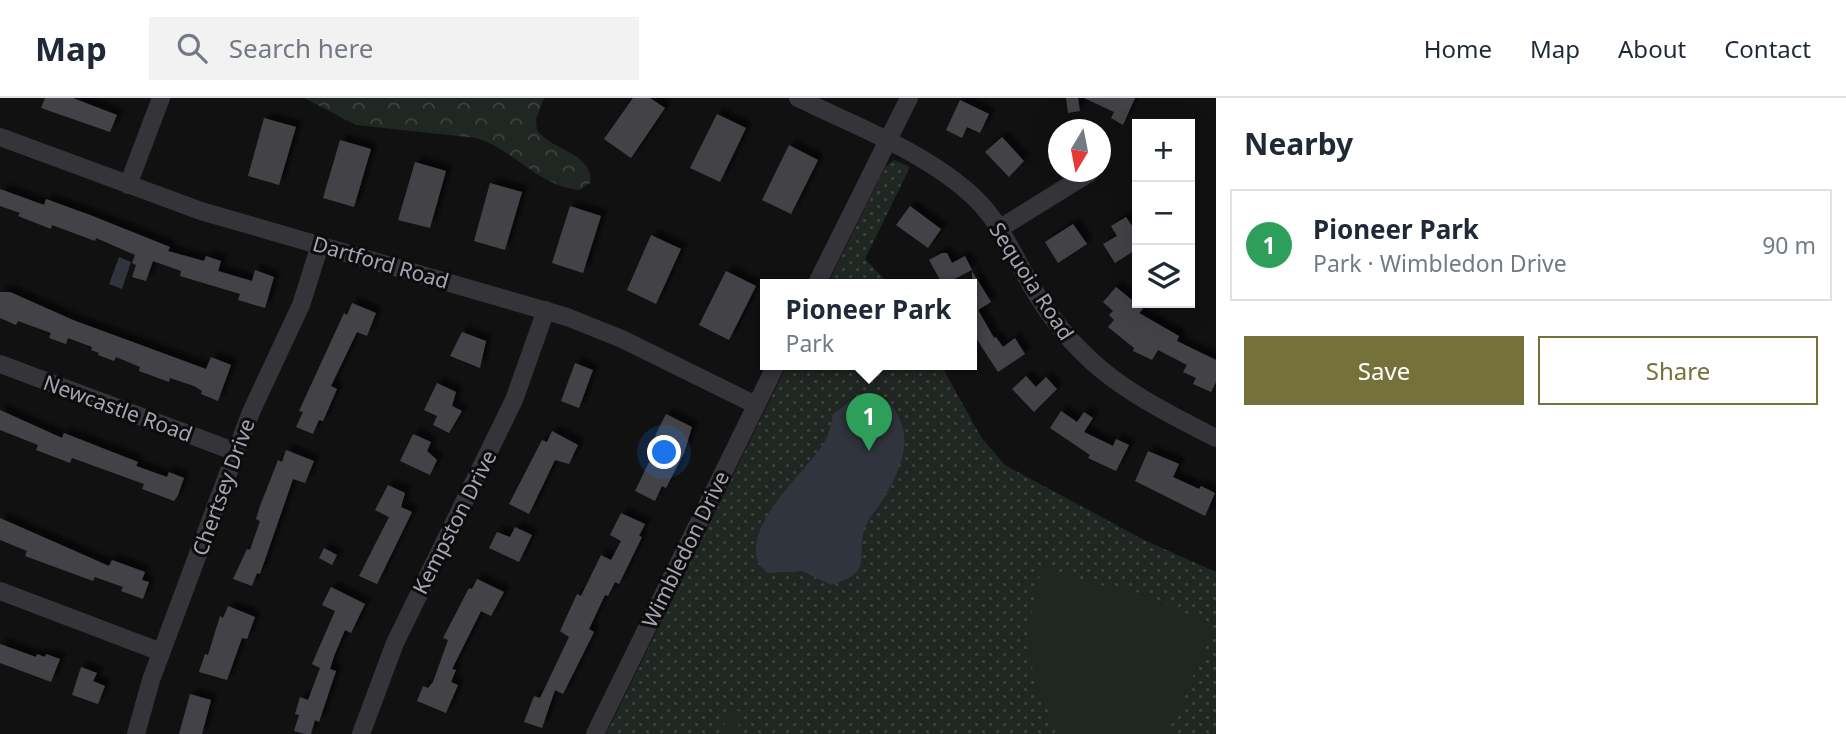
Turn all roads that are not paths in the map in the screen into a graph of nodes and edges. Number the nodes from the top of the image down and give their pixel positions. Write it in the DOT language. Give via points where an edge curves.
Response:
graph roads {
  1 [pos="161,98"];
  2 [pos="798,98"];
  3 [pos="909,98"];
  4 [pos="0,137"];
  5 [pos="887,142"];
  6 [pos="1075,182"];
  7 [pos="128,185"];
  8 [pos="999,229"];
  9 [pos="320,245"];
  10 [pos="819,279"];
  11 [pos="546,310"];
  12 [pos="0,364"];
  13 [pos="773,370"];
  14 [pos="756,405"];
  15 [pos="1216,438"];
  16 [pos="236,452"];
  17 [pos="0,591"];
  18 [pos="162,652"];
  19 [pos="136,734"];
  20 [pos="361,734"];
  21 [pos="595,734"];
  1 -- 7 [label="street"];
  2 -- 5 [label="street, Sequoia Road"];
  3 -- 5 [label="street"];
  4 -- 7 [label="street, Dartford Road"];
  5 -- 8 [label="street, Sequoia Road" via="963,187"];
  5 -- 10 [label="street"];
  6 -- 8 [label="street"];
  7 -- 9 [label="street, Dartford Road"];
  8 -- 15 [label="street, Sequoia Road" via="1053,320 1090,362 1135,396"];
  9 -- 11 [label="street, Dartford Road"];
  9 -- 16 [label="street, Chertsey Drive" via="301,305"];
  11 -- 14 [label="street, Dartford Road" via="622,339"];
  11 -- 20 [label="street, Kempston Drive" via="514,400 395,643"];
  12 -- 16 [label="street, Newcastle Road"];
  13 -- 14 [label="street, Wimbledon Drive"];
  14 -- 21 [label="street, Wimbledon Drive"];
  16 -- 18 [label="street, Chertsey Drive"];
  17 -- 18 [label="street"];
  18 -- 19 [label="street, Chertsey Drive"];
}
